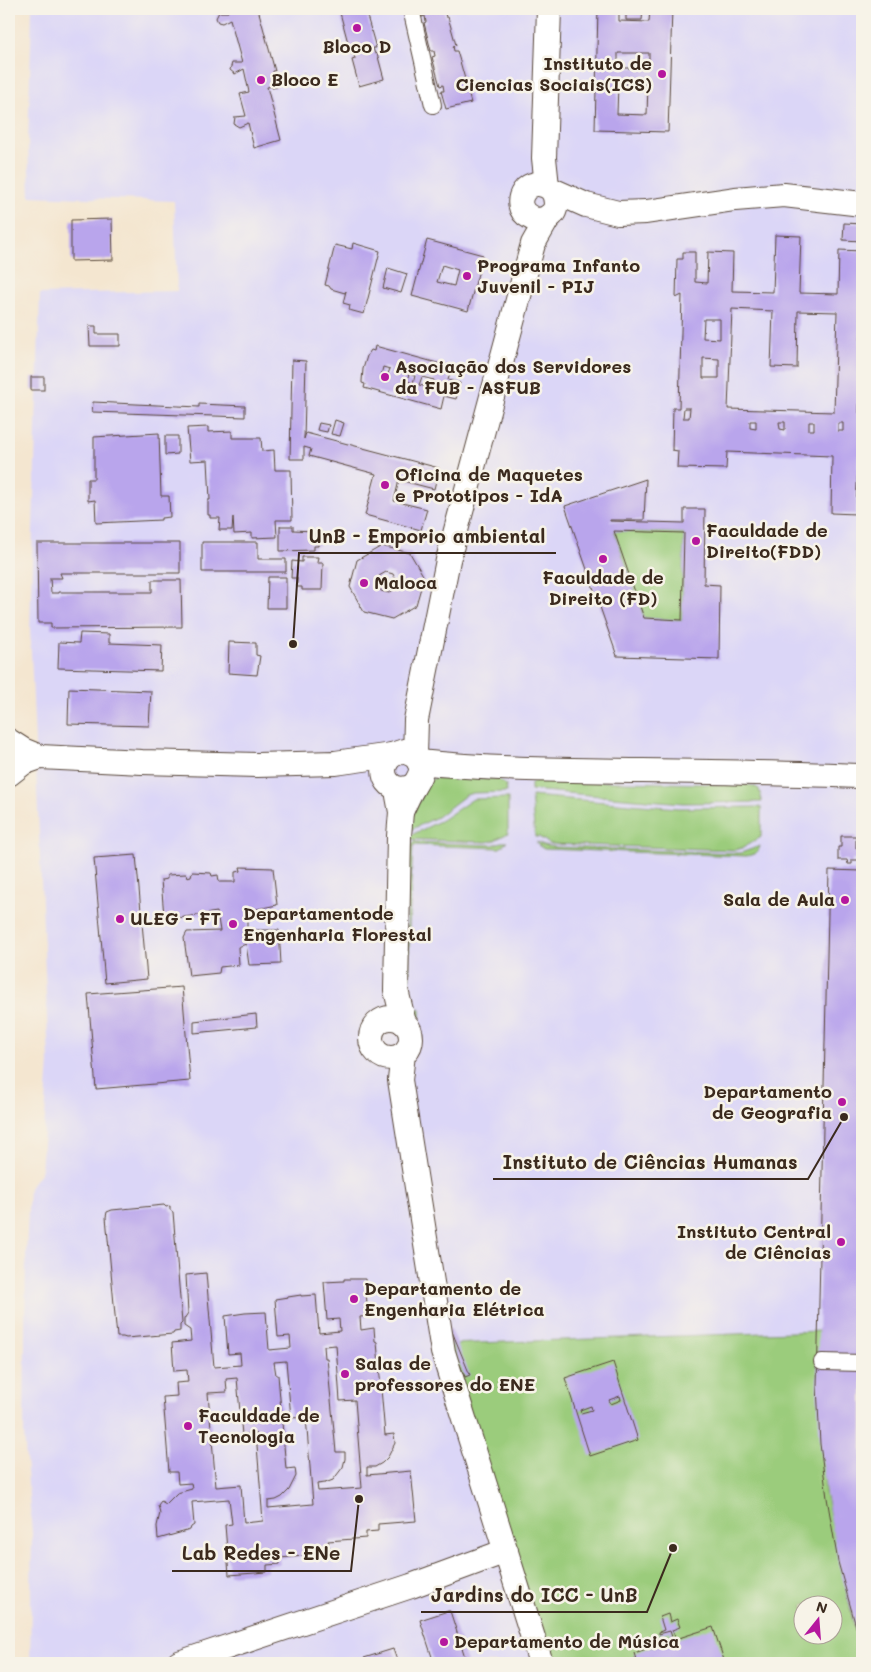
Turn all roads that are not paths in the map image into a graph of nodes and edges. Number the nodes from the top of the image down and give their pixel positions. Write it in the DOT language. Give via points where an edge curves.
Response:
graph roads {
  1 [pos="411,9"];
  2 [pos="549,9"];
  3 [pos="433,104"];
  4 [pos="543,201"];
  5 [pos="862,204"];
  6 [pos="9,740"];
  7 [pos="40,757"];
  8 [pos="405,768"];
  9 [pos="9,774"];
  10 [pos="862,776"];
  11 [pos="395,1021"];
  12 [pos="393,1055"];
  13 [pos="822,1362"];
  14 [pos="862,1363"];
  15 [pos="506,1551"];
  16 [pos="179,1663"];
  17 [pos="540,1663"];
  1 -- 3 [label="street"];
  2 -- 4 [label="street"];
  4 -- 5 [label="street" via="586,205 618,213 784,195"];
  4 -- 8 [label="street" via="448,560"];
  6 -- 7 [label="street"];
  7 -- 8 [label="street" via="247,765 335,763"];
  7 -- 9 [label="street" via="23,763"];
  8 -- 10 [label="street"];
  8 -- 11 [label="street" via="399,836"];
  11 -- 12 [label="street" via="410,1032 411,1038 409,1047"];
  11 -- 12 [label="street" via="376,1025 371,1037 374,1048"];
  12 -- 15 [label="street" via="400,1080 443,1352"];
  13 -- 14 [label="street"];
  15 -- 16 [label="street" via="412,1586"];
  15 -- 17 [label="street"];
}
